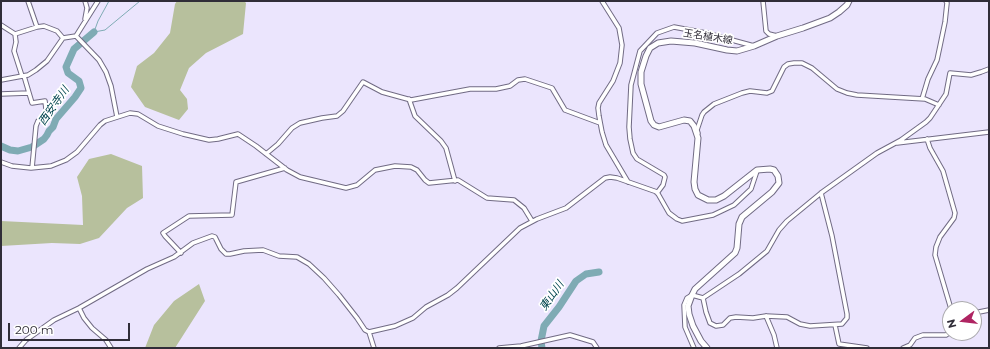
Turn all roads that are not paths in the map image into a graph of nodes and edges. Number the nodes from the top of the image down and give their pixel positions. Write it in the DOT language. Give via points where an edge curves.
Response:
graph roads {
  1 [pos="28,1"];
  2 [pos="85,1"];
  3 [pos="98,1"];
  4 [pos="602,1"];
  5 [pos="763,1"];
  6 [pos="849,1"];
  7 [pos="946,1"];
  8 [pos="85,21"];
  9 [pos="1,25"];
  10 [pos="37,27"];
  11 [pos="15,34"];
  12 [pos="76,36"];
  13 [pos="777,36"];
  14 [pos="63,38"];
  15 [pos="754,46"];
  16 [pos="989,69"];
  17 [pos="23,76"];
  18 [pos="1,80"];
  19 [pos="29,93"];
  20 [pos="1,94"];
  21 [pos="409,99"];
  22 [pos="922,99"];
  23 [pos="939,105"];
  24 [pos="117,117"];
  25 [pos="600,123"];
  26 [pos="989,132"];
  27 [pos="698,138"];
  28 [pos="927,139"];
  29 [pos="894,144"];
  30 [pos="266,154"];
  31 [pos="1,162"];
  32 [pos="32,168"];
  33 [pos="285,168"];
  34 [pos="757,170"];
  35 [pos="455,181"];
  36 [pos="629,183"];
  37 [pos="657,193"];
  38 [pos="821,193"];
  39 [pos="532,221"];
  40 [pos="181,253"];
  41 [pos="692,295"];
  42 [pos="703,298"];
  43 [pos="948,301"];
  44 [pos="79,308"];
  45 [pos="766,316"];
  46 [pos="835,325"];
  47 [pos="369,332"];
  48 [pos="942,335"];
  49 [pos="839,346"];
  50 [pos="19,348"];
  51 [pos="111,348"];
  52 [pos="374,348"];
  53 [pos="499,348"];
  54 [pos="597,348"];
  55 [pos="694,348"];
  56 [pos="708,348"];
  57 [pos="777,348"];
  58 [pos="867,348"];
  59 [pos="903,348"];
  1 -- 10 [label="street"];
  2 -- 8 [label="street"];
  3 -- 8 [label="street"];
  4 -- 25 [label="street" via="619,28 622,44 620,63 613,82 599,103"];
  5 -- 13 [label="street" via="766,31"];
  6 -- 13 [label="main road, 玉名植木線" via="830,18"];
  7 -- 22 [label="street" via="945,22 937,60"];
  8 -- 12 [label="street"];
  9 -- 11 [label="street"];
  10 -- 11 [label="street"];
  10 -- 14 [label="street" via="44,26 57,31"];
  11 -- 17 [label="street" via="14,51"];
  12 -- 14 [label="street"];
  12 -- 24 [label="street" via="99,60 106,72"];
  13 -- 15 [label="main road, 玉名植木線"];
  14 -- 17 [label="street" via="47,61"];
  15 -- 27 [label="main road, 玉名植木線" via="737,51 671,41 658,43 650,48 641,78 651,121 659,127 680,120 690,121"];
  15 -- 37 [label="street" via="674,27 657,33 640,52 631,85 630,139 637,159 665,177 664,185"];
  16 -- 23 [label="street" via="971,74 950,73 946,94"];
  17 -- 18 [label="street"];
  17 -- 19 [label="street"];
  19 -- 20 [label="street"];
  19 -- 32 [label="street" via="32,103 45,101 47,117 38,121 36,126"];
  21 -- 25 [label="street" via="470,89 496,89 525,79 552,88 565,110"];
  21 -- 30 [label="street" via="382,92 363,82 343,112 337,116 300,123"];
  21 -- 35 [label="street" via="415,116 446,148"];
  22 -- 23 [label="street"];
  22 -- 27 [label="street" via="847,93 837,89 812,68 794,62 784,67 772,91 742,92 714,104 704,112 697,130"];
  23 -- 29 [label="street" via="926,122"];
  24 -- 30 [label="street" via="130,113 138,114 158,126 209,140 238,134"];
  24 -- 32 [label="street" via="100,125 77,152 66,160 51,166"];
  25 -- 36 [label="street" via="606,145"];
  26 -- 28 [label="street"];
  27 -- 34 [label="main road" via="694,182 698,195 702,198 716,200 724,196"];
  28 -- 29 [label="street"];
  28 -- 43 [label="street" via="944,171 955,213 940,237 935,255"];
  29 -- 38 [label="street"];
  30 -- 33 [label="street"];
  31 -- 32 [label="street"];
  33 -- 35 [label="street" via="300,177 346,188 358,185 376,170 395,166 412,167 429,183"];
  33 -- 40 [label="street" via="236,182 232,215 189,216 163,233"];
  34 -- 37 [label="street" via="750,189 734,206 698,218 682,221 677,219 669,212"];
  34 -- 41 [label="main road" via="774,170 779,182 772,192 742,218 735,253 695,289"];
  35 -- 39 [label="street" via="458,180 487,198 514,200 524,208"];
  36 -- 37 [label="street"];
  36 -- 39 [label="street" via="613,177 605,178 566,208"];
  38 -- 42 [label="street" via="783,226 767,251"];
  38 -- 46 [label="street" via="847,314 842,324"];
  39 -- 47 [label="street" via="520,228 448,295 408,321"];
  40 -- 44 [label="street" via="143,270"];
  40 -- 47 [label="street" via="193,243 212,236 226,254 263,250 280,256 297,257 324,278"];
  41 -- 42 [label="street"];
  41 -- 55 [label="street" via="687,298 684,305 684,320 687,335"];
  41 -- 56 [label="main road" via="688,306 689,314 701,341"];
  42 -- 45 [label="street" via="710,323 716,326 723,325 730,318"];
  44 -- 50 [label="street" via="47,324"];
  44 -- 51 [label="street" via="92,328"];
  45 -- 46 [label="street" via="787,317 810,326"];
  45 -- 57 [label="street"];
  46 -- 49 [label="street"];
  47 -- 52 [label="street"];
  48 -- 59 [label="street" via="923,335"];
  49 -- 58 [label="street"];
  53 -- 54 [label="street" via="521,346 570,334 593,342"];
}
